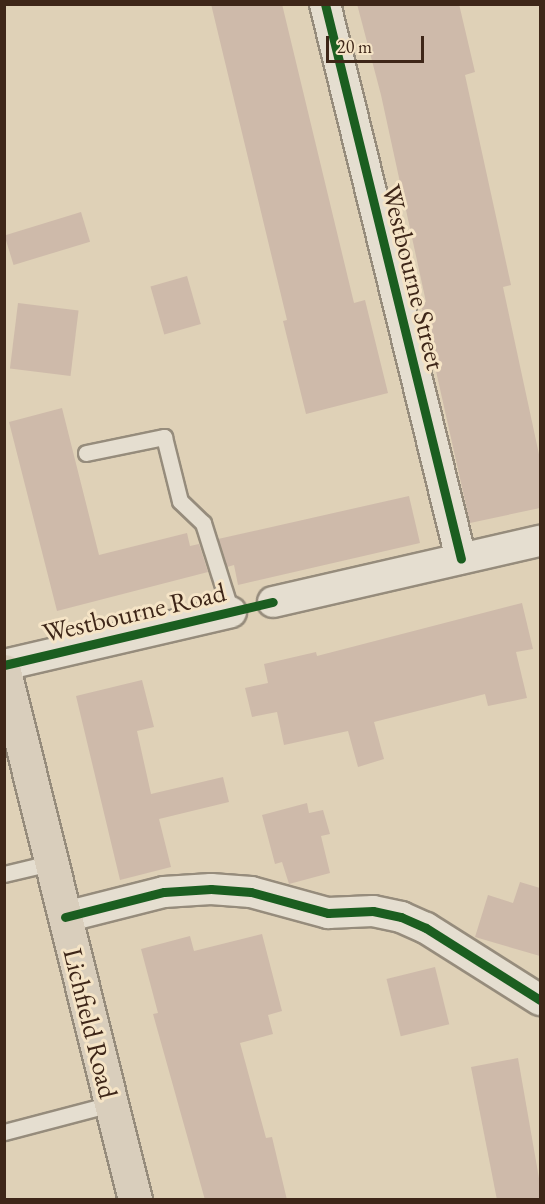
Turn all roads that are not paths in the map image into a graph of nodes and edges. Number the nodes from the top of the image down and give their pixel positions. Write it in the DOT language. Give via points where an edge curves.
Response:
graph roads {
  1 [pos="325,4"];
  2 [pos="86,453"];
  3 [pos="540,541"];
  4 [pos="461,559"];
  5 [pos="273,602"];
  6 [pos="231,612"];
  7 [pos="4,665"];
  8 [pos="4,671"];
  9 [pos="50,862"];
  10 [pos="4,874"];
  11 [pos="64,917"];
  12 [pos="540,1000"];
  13 [pos="111,1104"];
  14 [pos="4,1132"];
  15 [pos="135,1200"];
  1 -- 4 [label="street, Westbourne Street"];
  2 -- 6 [label="lane" via="164,437 180,501 203,523"];
  3 -- 4 [label="street"];
  4 -- 5 [label="street"];
  6 -- 7 [label="street, Westbourne Road"];
  8 -- 9 [label="highway, Lichfield Road"];
  9 -- 10 [label="lane"];
  9 -- 11 [label="highway, Lichfield Road"];
  11 -- 12 [label="street" via="164,892 211,888 251,892 328,913 373,911 426,928"];
  11 -- 13 [label="highway, Lichfield Road"];
  13 -- 14 [label="lane"];
  13 -- 15 [label="highway, Lichfield Road"];
}
